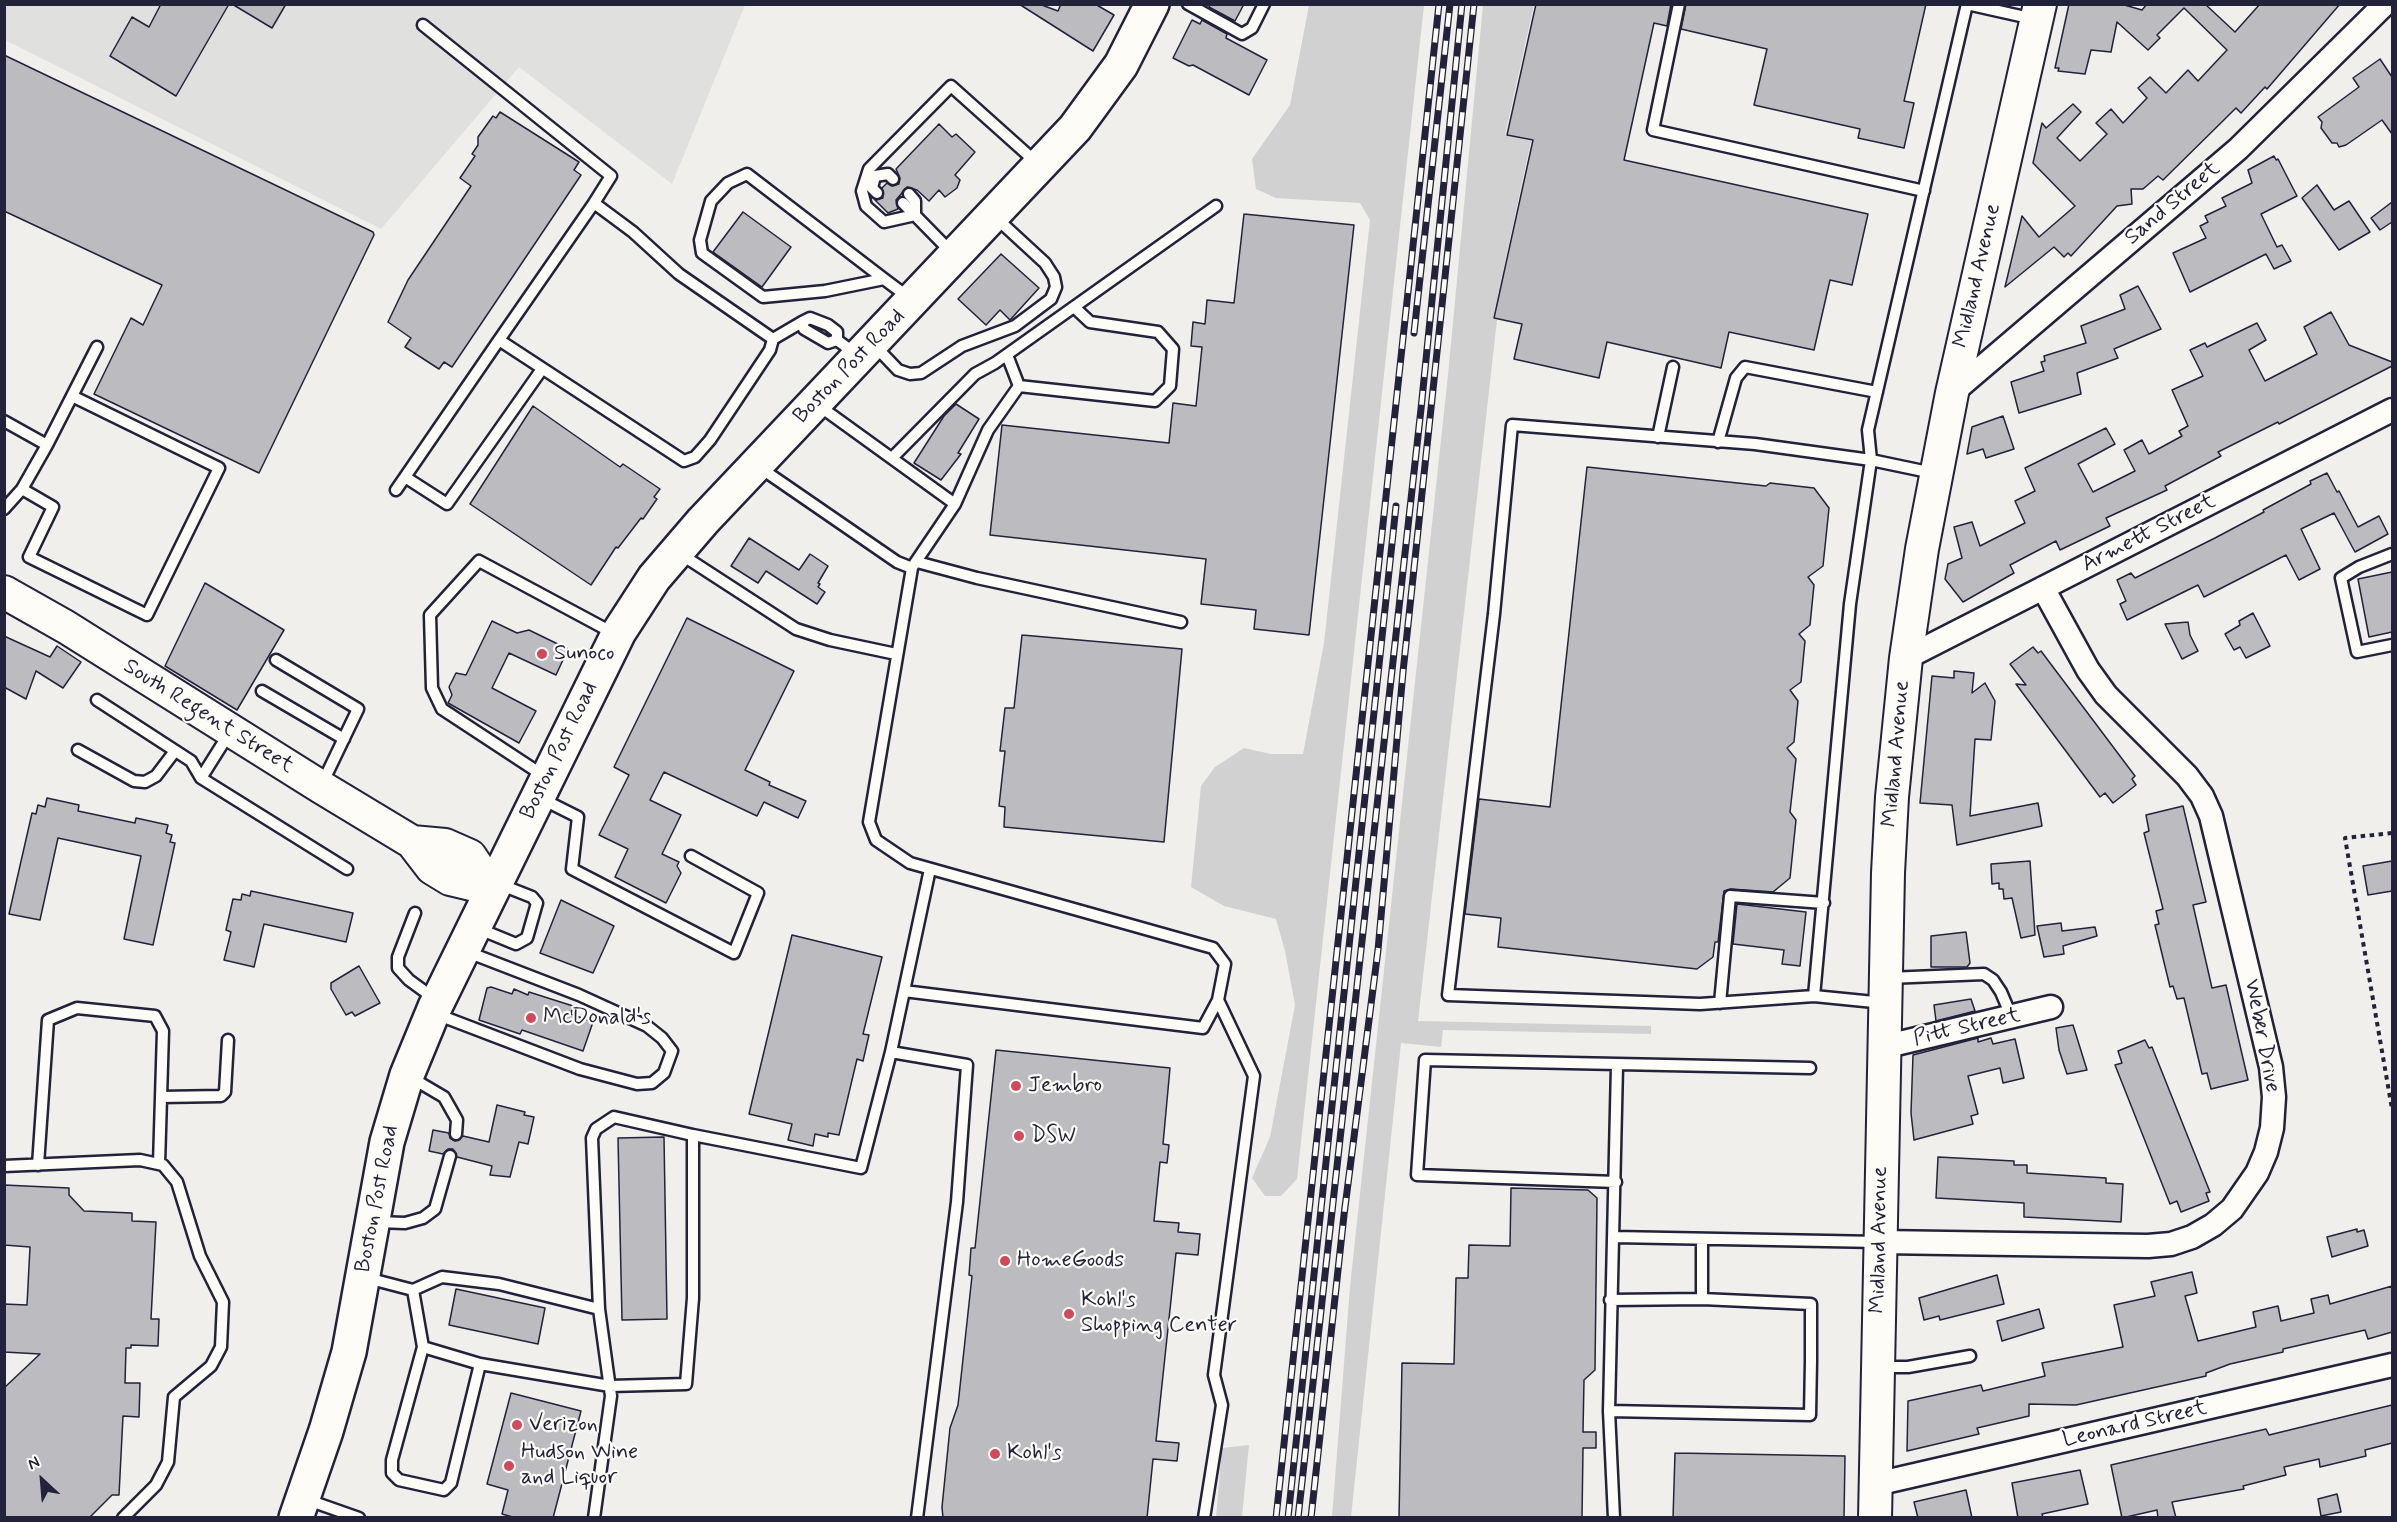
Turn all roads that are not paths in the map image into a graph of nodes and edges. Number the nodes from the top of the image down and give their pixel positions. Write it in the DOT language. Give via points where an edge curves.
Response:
graph roads {
  1 [pos="1152,4"];
  2 [pos="1264,4"];
  3 [pos="1679,4"];
  4 [pos="2385,4"];
  5 [pos="1194,6"];
  6 [pos="2038,12"];
  7 [pos="423,25"];
  8 [pos="1041,167"];
  9 [pos="872,173"];
  10 [pos="1924,191"];
  11 [pos="594,203"];
  12 [pos="902,203"];
  13 [pos="1216,206"];
  14 [pos="915,215"];
  15 [pos="994,216"];
  16 [pos="955,257"];
  17 [pos="884,279"];
  18 [pos="913,301"];
  19 [pos="1074,307"];
  20 [pos="802,322"];
  21 [pos="773,339"];
  22 [pos="499,340"];
  23 [pos="98,347"];
  24 [pos="857,347"];
  25 [pos="1007,355"];
  26 [pos="1673,368"];
  27 [pos="542,369"];
  28 [pos="1019,386"];
  29 [pos="1877,392"];
  30 [pos="1952,393"];
  31 [pos="72,396"];
  32 [pos="816,403"];
  33 [pos="2392,410"];
  34 [pos="4,421"];
  35 [pos="1658,438"];
  36 [pos="1718,442"];
  37 [pos="48,445"];
  38 [pos="892,458"];
  39 [pos="1870,460"];
  40 [pos="756,465"];
  41 [pos="1936,474"];
  42 [pos="405,477"];
  43 [pos="22,489"];
  44 [pos="396,490"];
  45 [pos="955,504"];
  46 [pos="4,509"];
  47 [pos="676,551"];
  48 [pos="2392,554"];
  49 [pos="914,565"];
  50 [pos="2043,588"];
  51 [pos="4,592"];
  52 [pos="1181,622"];
  53 [pos="617,635"];
  54 [pos="2392,645"];
  55 [pos="896,654"];
  56 [pos="1906,658"];
  57 [pos="276,660"];
  58 [pos="262,691"];
  59 [pos="97,700"];
  60 [pos="231,731"];
  61 [pos="344,739"];
  62 [pos="78,750"];
  63 [pos="175,751"];
  64 [pos="201,778"];
  65 [pos="542,787"];
  66 [pos="321,788"];
  67 [pos="691,856"];
  68 [pos="347,869"];
  69 [pos="930,869"];
  70 [pos="494,886"];
  71 [pos="1824,903"];
  72 [pos="415,913"];
  73 [pos="468,938"];
  74 [pos="904,991"];
  75 [pos="1884,991"];
  76 [pos="1814,996"];
  77 [pos="1218,1000"];
  78 [pos="1720,1003"];
  79 [pos="435,1007"];
  80 [pos="2051,1007"];
  81 [pos="2012,1018"];
  82 [pos="228,1040"];
  83 [pos="1883,1047"];
  84 [pos="891,1052"];
  85 [pos="1617,1066"];
  86 [pos="1810,1068"];
  87 [pos="407,1075"];
  88 [pos="161,1097"];
  89 [pos="456,1134"];
  90 [pos="693,1135"];
  91 [pos="450,1156"];
  92 [pos="159,1164"];
  93 [pos="38,1165"];
  94 [pos="4,1166"];
  95 [pos="1616,1182"];
  96 [pos="372,1222"];
  97 [pos="1614,1237"];
  98 [pos="1702,1239"];
  99 [pos="1880,1242"];
  100 [pos="362,1277"];
  101 [pos="412,1290"];
  102 [pos="1702,1299"];
  103 [pos="1610,1300"];
  104 [pos="599,1309"];
  105 [pos="423,1347"];
  106 [pos="1970,1356"];
  107 [pos="480,1364"];
  108 [pos="2392,1365"];
  109 [pos="1878,1367"];
  110 [pos="610,1386"];
  111 [pos="1609,1411"];
  112 [pos="1876,1484"];
  113 [pos="299,1508"];
  114 [pos="123,1518"];
  115 [pos="359,1518"];
  116 [pos="594,1518"];
  117 [pos="917,1518"];
  118 [pos="1204,1518"];
  119 [pos="1614,1518"];
  120 [pos="1875,1518"];
  1 -- 8 [label="main road, Boston Post Road" via="1101,95"];
  2 -- 5 [label="lane" via="1252,28 1242,34"];
  3 -- 10 [label="lane" via="1653,130"];
  4 -- 30 [label="street, Sand Street" via="2238,149"];
  6 -- 10 [label="lane" via="1967,4"];
  6 -- 30 [label="street, Midland Avenue"];
  7 -- 11 [label="lane" via="611,176"];
  8 -- 9 [label="lane" via="951,86"];
  8 -- 15 [label="main road, Boston Post Road"];
  9 -- 9 [label="lane" via="888,174 885,186 873,188"];
  9 -- 14 [label="lane" via="862,191 866,206 884,222"];
  10 -- 29 [label="lane"];
  11 -- 21 [label="lane" via="679,273"];
  11 -- 22 [label="lane"];
  12 -- 14 [label="lane"];
  13 -- 19 [label="lane"];
  14 -- 16 [label="lane"];
  15 -- 16 [label="main road, Boston Post Road"];
  15 -- 24 [label="lane" via="1045,263 1056,287 1051,299 1015,326 962,346 921,373 898,370"];
  16 -- 18 [label="main road, Boston Post Road"];
  17 -- 17 [label="lane" via="747,174 728,183 711,201 700,240 702,253 763,297 825,291"];
  17 -- 18 [label="lane"];
  18 -- 24 [label="main road, Boston Post Road"];
  19 -- 25 [label="lane"];
  19 -- 28 [label="lane" via="1090,322 1158,332 1173,349 1170,386 1155,401"];
  20 -- 21 [label="lane"];
  20 -- 24 [label="lane" via="804,329 828,343"];
  20 -- 24 [label="lane" via="810,318 828,325"];
  21 -- 27 [label="lane" via="770,350 710,440 695,458 684,461"];
  22 -- 27 [label="lane"];
  22 -- 42 [label="lane"];
  23 -- 31 [label="lane"];
  24 -- 32 [label="main road, Boston Post Road"];
  25 -- 28 [label="lane"];
  25 -- 38 [label="lane" via="975,374"];
  26 -- 35 [label="lane"];
  27 -- 42 [label="lane" via="447,504"];
  28 -- 45 [label="lane" via="988,430"];
  29 -- 36 [label="lane" via="1745,367 1736,378"];
  29 -- 39 [label="lane" via="1868,430"];
  30 -- 41 [label="street, Midland Avenue"];
  31 -- 37 [label="lane"];
  31 -- 43 [label="lane" via="219,468 147,615 29,557 53,507"];
  32 -- 38 [label="lane"];
  32 -- 40 [label="main road, Boston Post Road"];
  33 -- 50 [label="street, Armett Street"];
  34 -- 37 [label="lane"];
  35 -- 36 [label="lane"];
  35 -- 78 [label="lane" via="1512,425 1494,614 1448,994"];
  36 -- 39 [label="lane"];
  37 -- 43 [label="lane"];
  38 -- 45 [label="lane"];
  39 -- 41 [label="lane"];
  39 -- 71 [label="lane" via="1850,604"];
  40 -- 47 [label="main road, Boston Post Road"];
  40 -- 49 [label="lane" via="897,562"];
  41 -- 56 [label="street, Midland Avenue"];
  42 -- 44 [label="lane"];
  43 -- 46 [label="lane"];
  45 -- 49 [label="lane"];
  47 -- 53 [label="main road, Boston Post Road"];
  47 -- 55 [label="lane" via="796,629"];
  48 -- 54 [label="lane" via="2341,578 2357,652"];
  49 -- 52 [label="lane"];
  49 -- 55 [label="lane"];
  50 -- 56 [label="street, Armett Street"];
  50 -- 99 [label="street, Weber Drive" via="2106,695 2187,776 2202,795 2211,816 2271,1067 2273,1118 2266,1152 2257,1173 2232,1209 2192,1237 2171,1244"];
  51 -- 60 [label="street, South Regent Street"];
  53 -- 65 [label="main road, Boston Post Road"];
  53 -- 65 [label="lane" via="479,561 430,615 432,688 442,709"];
  55 -- 69 [label="lane" via="868,822 876,840 910,863"];
  56 -- 75 [label="street, Midland Avenue" via="1892,797"];
  57 -- 61 [label="lane" via="358,710"];
  58 -- 61 [label="lane"];
  59 -- 63 [label="lane"];
  60 -- 64 [label="lane"];
  60 -- 66 [label="street, South Regent Street"];
  61 -- 66 [label="lane"];
  62 -- 63 [label="lane" via="134,781 145,782 156,776"];
  63 -- 64 [label="lane" via="191,761"];
  64 -- 68 [label="lane"];
  65 -- 67 [label="lane" via="578,817 572,869 734,953 758,893"];
  65 -- 70 [label="main road, Boston Post Road"];
  66 -- 70 [label="street, South Regent Street" via="412,842 446,845 470,856"];
  69 -- 74 [label="lane"];
  69 -- 77 [label="lane" via="1213,948 1225,964"];
  70 -- 73 [label="main road, Boston Post Road"];
  70 -- 73 [label="lane" via="518,890 537,903 527,938 516,944"];
  71 -- 76 [label="lane"];
  71 -- 78 [label="lane" via="1730,896"];
  72 -- 79 [label="lane" via="398,957 398,968"];
  73 -- 79 [label="main road, Boston Post Road"];
  73 -- 79 [label="lane" via="646,1026 672,1050 664,1073 652,1083 637,1084 580,1069"];
  74 -- 77 [label="lane" via="1203,1028"];
  74 -- 84 [label="lane"];
  75 -- 76 [label="lane"];
  75 -- 81 [label="lane" via="1984,974 2001,992"];
  75 -- 83 [label="street, Midland Avenue"];
  76 -- 78 [label="lane"];
  77 -- 118 [label="lane" via="1254,1076 1214,1375 1222,1405"];
  79 -- 87 [label="main road, Boston Post Road"];
  80 -- 81 [label="street, Pitt Street"];
  81 -- 83 [label="street, Pitt Street"];
  82 -- 88 [label="lane" via="225,1092 221,1096"];
  83 -- 99 [label="street, Midland Avenue"];
  84 -- 90 [label="lane" via="861,1168"];
  84 -- 117 [label="lane" via="967,1065 957,1202"];
  85 -- 86 [label="lane"];
  85 -- 95 [label="lane"];
  85 -- 95 [label="lane" via="1425,1060 1417,1175"];
  87 -- 89 [label="lane" via="444,1097 457,1120"];
  87 -- 96 [label="main road, Boston Post Road" via="387,1142"];
  88 -- 92 [label="lane"];
  88 -- 93 [label="lane" via="163,1031 155,1016 77,1008 48,1020"];
  90 -- 104 [label="lane" via="614,1117 596,1129 591,1145"];
  90 -- 110 [label="lane" via="693,1298 687,1384"];
  91 -- 96 [label="lane" via="435,1209 423,1218 405,1223"];
  92 -- 93 [label="lane" via="140,1160"];
  92 -- 114 [label="lane" via="177,1182 200,1256 223,1302 221,1347 211,1366 174,1397 168,1462 156,1485"];
  93 -- 94 [label="lane"];
  95 -- 97 [label="lane"];
  96 -- 100 [label="main road, Boston Post Road"];
  97 -- 98 [label="lane"];
  97 -- 103 [label="lane"];
  98 -- 99 [label="lane"];
  98 -- 102 [label="lane"];
  99 -- 109 [label="street, Midland Avenue"];
  100 -- 101 [label="lane"];
  100 -- 113 [label="main road, Boston Post Road" via="349,1352"];
  101 -- 104 [label="lane" via="442,1277 499,1284"];
  101 -- 105 [label="lane"];
  102 -- 103 [label="lane"];
  102 -- 111 [label="lane" via="1811,1304 1810,1415"];
  103 -- 111 [label="lane"];
  104 -- 110 [label="lane"];
  105 -- 107 [label="lane"];
  105 -- 107 [label="lane" via="392,1460 392,1473 399,1480 444,1490 451,1483"];
  106 -- 109 [label="lane" via="1908,1367"];
  107 -- 110 [label="lane"];
  108 -- 112 [label="street, Leonard Street"];
  109 -- 112 [label="street, Midland Avenue"];
  110 -- 116 [label="lane"];
  111 -- 119 [label="lane"];
  112 -- 120 [label="street, Midland Avenue"];
  113 -- 115 [label="lane"];
}
